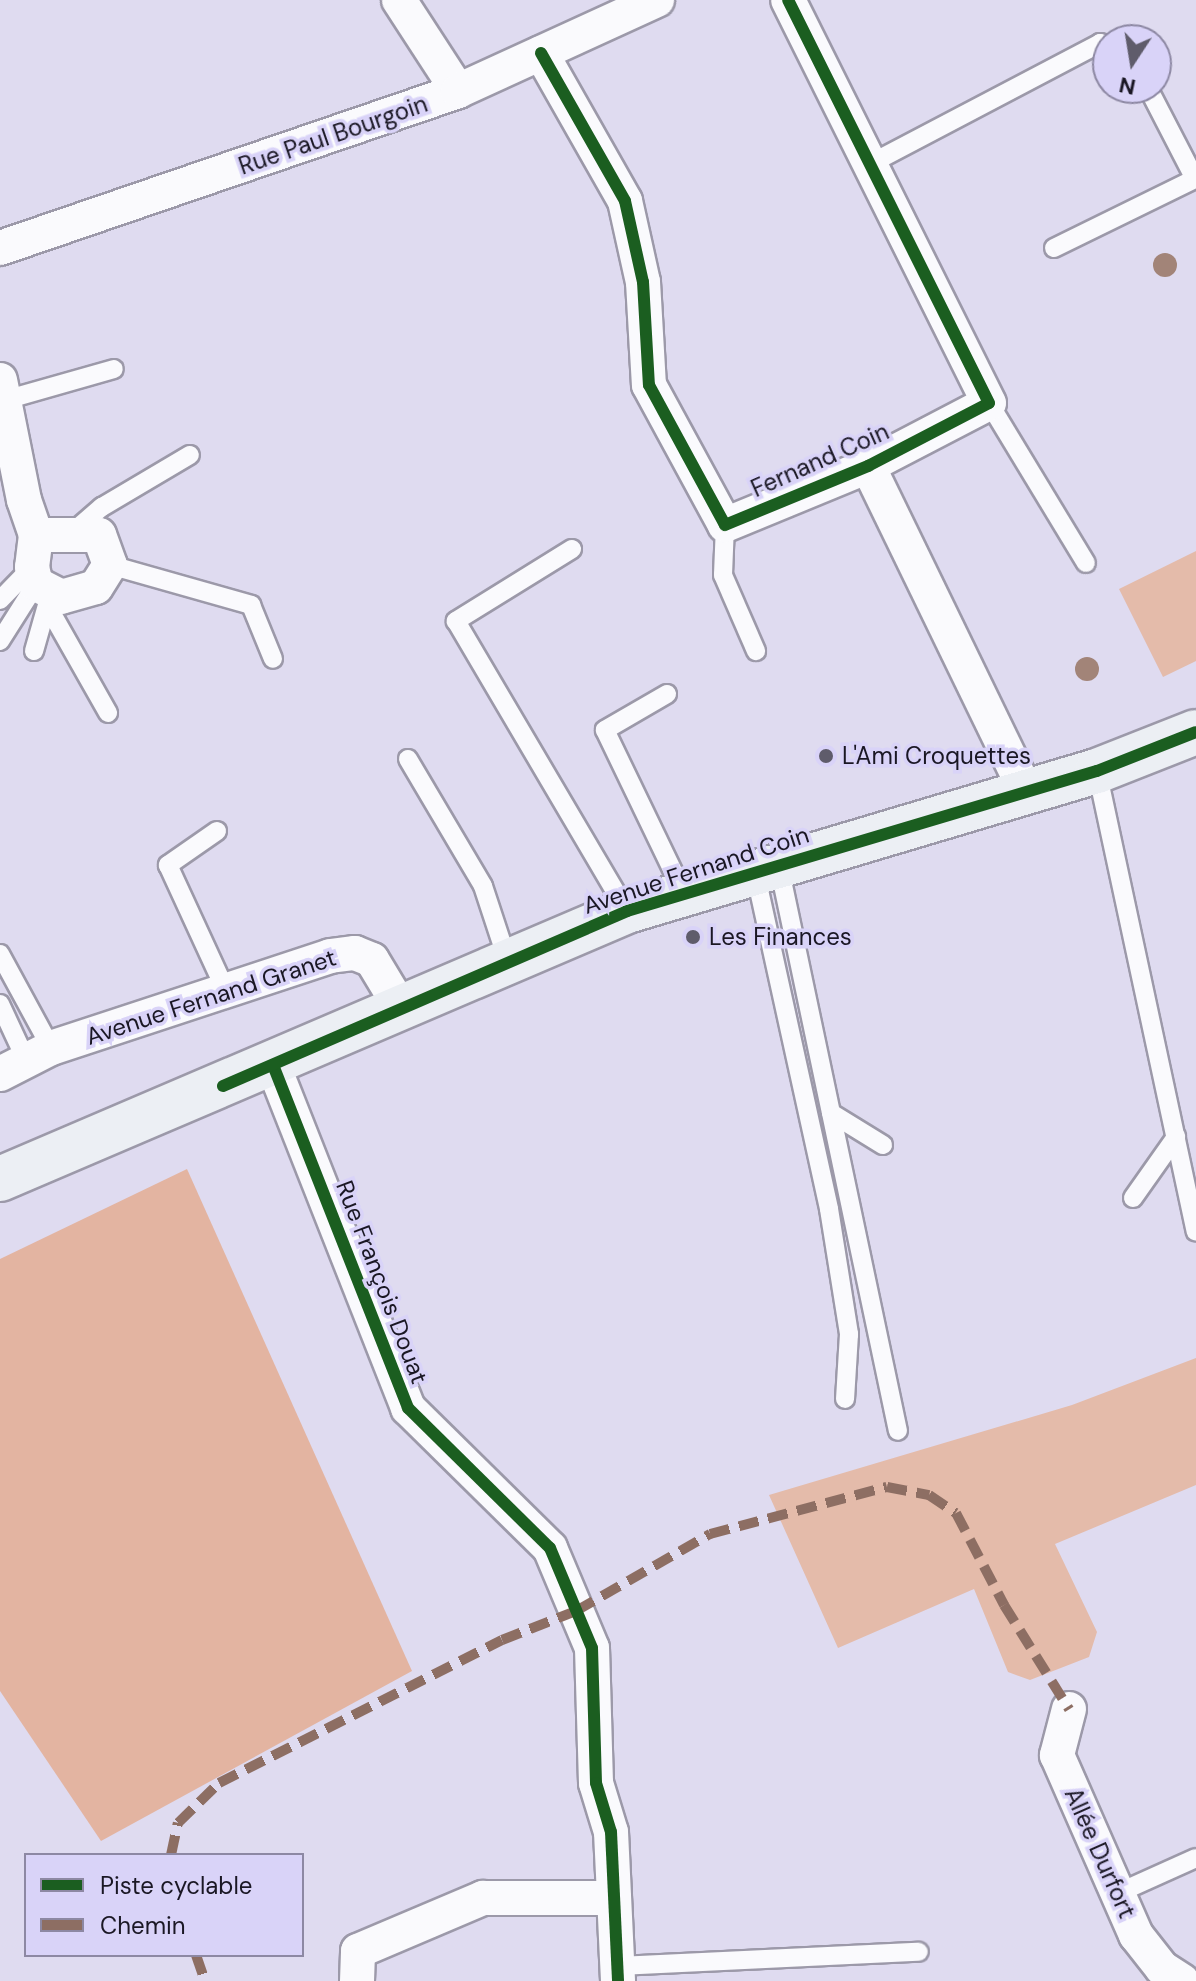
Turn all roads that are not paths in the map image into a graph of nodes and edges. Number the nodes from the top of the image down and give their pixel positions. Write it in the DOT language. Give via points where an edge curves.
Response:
graph roads {
  1 [pos="399,0"];
  2 [pos="657,0"];
  3 [pos="788,0"];
  4 [pos="1092,47"];
  5 [pos="541,53"];
  6 [pos="458,91"];
  7 [pos="1156,104"];
  8 [pos="870,164"];
  9 [pos="0,248"];
  10 [pos="1054,248"];
  11 [pos="114,369"];
  12 [pos="2,390"];
  13 [pos="989,403"];
  14 [pos="7,441"];
  15 [pos="190,455"];
  16 [pos="868,466"];
  17 [pos="725,525"];
  18 [pos="74,531"];
  19 [pos="572,549"];
  20 [pos="1086,563"];
  21 [pos="110,565"];
  22 [pos="40,577"];
  23 [pos="0,600"];
  24 [pos="0,641"];
  25 [pos="34,651"];
  26 [pos="756,651"];
  27 [pos="273,659"];
  28 [pos="667,694"];
  29 [pos="108,713"];
  30 [pos="1196,732"];
  31 [pos="408,759"];
  32 [pos="1097,771"];
  33 [pos="1027,793"];
  34 [pos="217,831"];
  35 [pos="767,866"];
  36 [pos="683,892"];
  37 [pos="627,911"];
  38 [pos="0,954"];
  39 [pos="508,962"];
  40 [pos="225,989"];
  41 [pos="0,1004"];
  42 [pos="401,1008"];
  43 [pos="26,1061"];
  44 [pos="273,1065"];
  45 [pos="831,1113"];
  46 [pos="1176,1137"];
  47 [pos="883,1145"];
  48 [pos="0,1179"];
  49 [pos="1133,1198"];
  50 [pos="1196,1231"];
  51 [pos="845,1399"];
  52 [pos="898,1431"];
  53 [pos="1069,1709"];
  54 [pos="1196,1858"];
  55 [pos="1118,1893"];
  56 [pos="614,1898"];
  57 [pos="919,1952"];
  58 [pos="618,1973"];
  59 [pos="357,1981"];
  60 [pos="1182,1981"];
  1 -- 6 [label="street"];
  2 -- 5 [label="street, Rue Paul Bourgoin"];
  3 -- 8 [label="street"];
  4 -- 8 [label="lane"];
  5 -- 6 [label="street, Rue Paul Bourgoin"];
  5 -- 17 [label="street" via="625,201 643,282 649,385"];
  6 -- 9 [label="street, Rue Paul Bourgoin"];
  7 -- 10 [label="lane" via="1195,179"];
  8 -- 13 [label="street"];
  11 -- 12 [label="lane"];
  12 -- 14 [label="street"];
  13 -- 16 [label="street, Fernand Coin"];
  13 -- 20 [label="lane"];
  14 -- 22 [label="street"];
  15 -- 18 [label="lane" via="102,507"];
  16 -- 17 [label="street, Fernand Coin"];
  16 -- 33 [label="street"];
  17 -- 26 [label="lane" via="723,575"];
  18 -- 21 [label="street" via="99,535"];
  18 -- 22 [label="street"];
  19 -- 37 [label="lane" via="456,621"];
  21 -- 22 [label="street" via="96,587 61,597"];
  21 -- 27 [label="lane" via="251,605"];
  22 -- 23 [label="lane"];
  22 -- 24 [label="lane"];
  22 -- 25 [label="lane"];
  22 -- 29 [label="lane"];
  28 -- 36 [label="lane" via="605,730"];
  30 -- 32 [label="main road, Avenue Fernand Coin"];
  31 -- 39 [label="lane" via="483,886"];
  32 -- 33 [label="main road, Avenue Fernand Coin"];
  32 -- 46 [label="lane"];
  33 -- 35 [label="main road, Avenue Fernand Coin"];
  34 -- 40 [label="lane" via="168,865"];
  35 -- 36 [label="main road, Avenue Fernand Coin"];
  35 -- 45 [label="lane"];
  35 -- 51 [label="lane" via="849,1334"];
  36 -- 37 [label="main road, Avenue Fernand Coin"];
  37 -- 39 [label="main road, Avenue Fernand Coin"];
  38 -- 43 [label="lane"];
  39 -- 42 [label="main road, Avenue Fernand Coin"];
  40 -- 42 [label="street, Avenue Fernand Granet" via="355,953 382,970"];
  40 -- 43 [label="street, Avenue Fernand Granet"];
  41 -- 43 [label="lane"];
  42 -- 44 [label="main road, Avenue Fernand Coin"];
  44 -- 48 [label="main road, Avenue Fernand Coin"];
  44 -- 56 [label="street, Rue François Douat" via="408,1408 550,1548 592,1648 596,1783 611,1832"];
  45 -- 47 [label="lane"];
  45 -- 52 [label="lane"];
  46 -- 49 [label="lane"];
  46 -- 50 [label="lane"];
  53 -- 55 [label="street, Allée Durfort" via="1057,1755"];
  54 -- 55 [label="lane"];
  55 -- 60 [label="street, Allée Durfort" via="1136,1935 1162,1968"];
  56 -- 58 [label="street, Rue François Douat"];
  56 -- 59 [label="street" via="483,1898 358,1951"];
  57 -- 58 [label="lane"];
}
